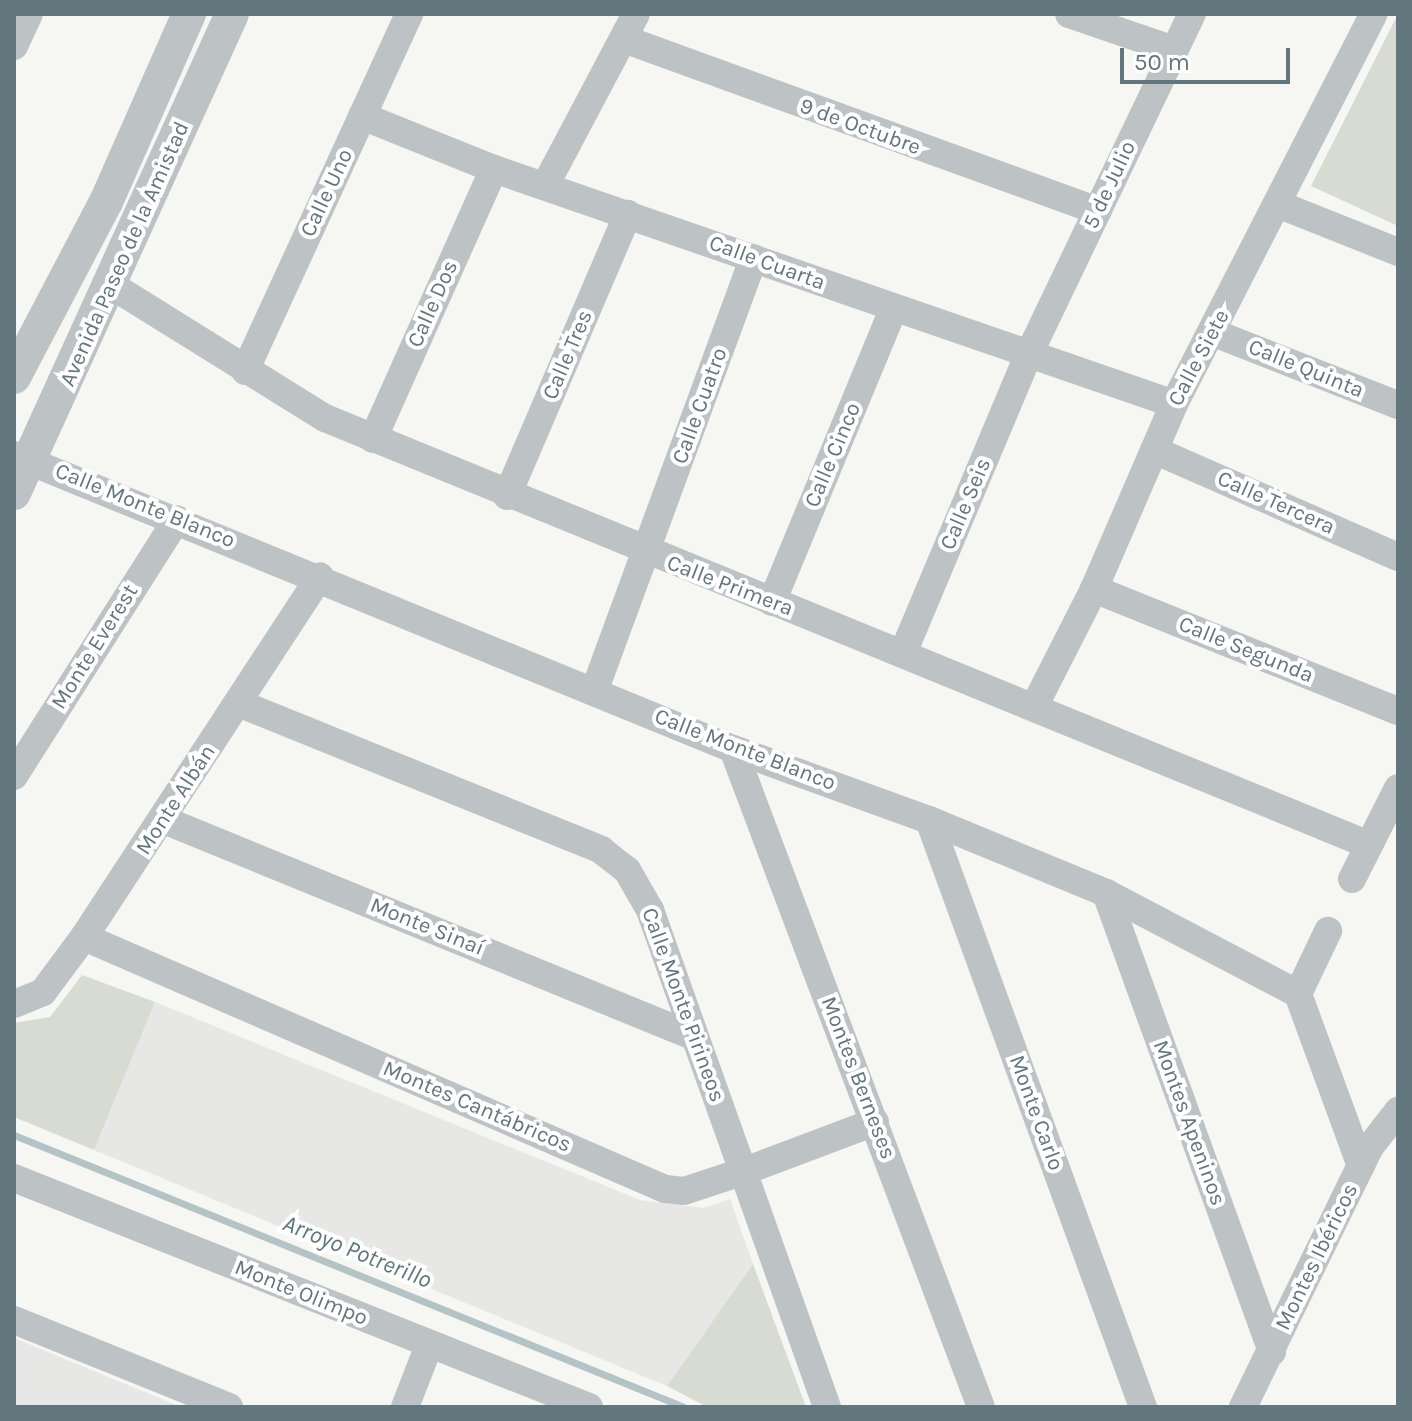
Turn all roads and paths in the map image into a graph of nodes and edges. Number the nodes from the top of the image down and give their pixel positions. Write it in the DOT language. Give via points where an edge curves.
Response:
graph roads {
  1 [pos="29,14"];
  2 [pos="189,14"];
  3 [pos="409,14"];
  4 [pos="1069,14"];
  5 [pos="1192,14"];
  6 [pos="1374,14"];
  7 [pos="226,16"];
  8 [pos="630,26"];
  9 [pos="14,46"];
  10 [pos="1174,50"];
  11 [pos="362,116"];
  12 [pos="494,169"];
  13 [pos="546,184"];
  14 [pos="1280,205"];
  15 [pos="1098,211"];
  16 [pos="628,214"];
  17 [pos="1398,252"];
  18 [pos="754,258"];
  19 [pos="111,285"];
  20 [pos="894,308"];
  21 [pos="1214,333"];
  22 [pos="1028,356"];
  23 [pos="245,371"];
  24 [pos="14,377"];
  25 [pos="1174,404"];
  26 [pos="1398,405"];
  27 [pos="373,439"];
  28 [pos="1154,450"];
  29 [pos="23,458"];
  30 [pos="14,493"];
  31 [pos="507,496"];
  32 [pos="177,519"];
  33 [pos="646,553"];
  34 [pos="1398,557"];
  35 [pos="320,576"];
  36 [pos="1094,589"];
  37 [pos="772,602"];
  38 [pos="903,653"];
  39 [pos="595,689"];
  40 [pos="238,703"];
  41 [pos="1034,707"];
  42 [pos="1398,711"];
  43 [pos="733,749"];
  44 [pos="14,776"];
  45 [pos="1398,788"];
  46 [pos="164,820"];
  47 [pos="929,820"];
  48 [pos="1369,845"];
  49 [pos="1352,879"];
  50 [pos="1106,893"];
  51 [pos="1328,931"];
  52 [pos="84,937"];
  53 [pos="1298,994"];
  54 [pos="14,1004"];
  55 [pos="690,1035"];
  56 [pos="1398,1111"];
  57 [pos="875,1122"];
  58 [pos="1361,1166"];
  59 [pos="745,1171"];
  60 [pos="14,1178"];
  61 [pos="14,1320"];
  62 [pos="429,1345"];
  63 [pos="1272,1352"];
  64 [pos="229,1407"];
  65 [pos="405,1407"];
  66 [pos="589,1407"];
  67 [pos="827,1407"];
  68 [pos="981,1407"];
  69 [pos="1143,1407"];
  70 [pos="1243,1407"];
  1 -- 9 [label="street"];
  2 -- 24 [label="street, Avenida Paseo de la Amistad" via="106,202"];
  3 -- 11 [label="street, Calle Uno"];
  4 -- 10 [label="street"];
  5 -- 10 [label="street, 5 de Julio"];
  6 -- 14 [label="street, Calle Siete"];
  7 -- 19 [label="street, Avenida Paseo de la Amistad"];
  8 -- 13 [label="street"];
  8 -- 15 [label="street, 9 de Octubre"];
  10 -- 15 [label="street, 5 de Julio"];
  11 -- 12 [label="street, Calle Cuarta"];
  11 -- 23 [label="street, Calle Uno"];
  12 -- 13 [label="street, Calle Cuarta"];
  12 -- 27 [label="street, Calle Dos"];
  13 -- 16 [label="street, Calle Cuarta"];
  14 -- 17 [label="street"];
  14 -- 21 [label="street, Calle Siete"];
  15 -- 22 [label="street, 5 de Julio"];
  16 -- 18 [label="street, Calle Cuarta"];
  16 -- 31 [label="street, Calle Tres"];
  18 -- 20 [label="street, Calle Cuarta"];
  18 -- 33 [label="street, Calle Cuatro"];
  19 -- 23 [label="street, Calle Primera"];
  19 -- 29 [label="street, Avenida Paseo de la Amistad"];
  20 -- 22 [label="street, Calle Cuarta"];
  20 -- 37 [label="street, Calle Cinco"];
  21 -- 25 [label="street, Calle Siete"];
  21 -- 26 [label="street, Calle Quinta"];
  22 -- 25 [label="street, Calle Cuarta"];
  22 -- 38 [label="street, Calle Seis"];
  23 -- 27 [label="street, Calle Primera"];
  25 -- 28 [label="street, Calle Siete"];
  27 -- 31 [label="street, Calle Primera"];
  28 -- 34 [label="street, Calle Tercera"];
  28 -- 36 [label="street, Calle Siete"];
  29 -- 30 [label="street, Avenida Paseo de la Amistad"];
  29 -- 32 [label="street, Calle Monte Blanco"];
  31 -- 33 [label="street, Calle Primera"];
  32 -- 35 [label="street, Calle Monte Blanco"];
  32 -- 44 [label="street, Monte Everest"];
  33 -- 37 [label="street, Calle Primera"];
  33 -- 39 [label="street, Calle Cuatro"];
  35 -- 39 [label="street, Calle Monte Blanco"];
  35 -- 40 [label="street, Monte Albán"];
  36 -- 41 [label="street, Calle Siete"];
  36 -- 42 [label="street, Calle Segunda"];
  37 -- 38 [label="street, Calle Primera"];
  38 -- 41 [label="street, Calle Primera"];
  39 -- 43 [label="street, Calle Monte Blanco"];
  40 -- 46 [label="street, Monte Albán"];
  40 -- 55 [label="street, Calle Monte Pirineos" via="601,850 627,870 641,891"];
  41 -- 48 [label="street, Calle Primera"];
  43 -- 47 [label="street, Calle Monte Blanco"];
  43 -- 57 [label="street, Montes Berneses"];
  45 -- 48 [label="street"];
  46 -- 52 [label="street, Monte Albán"];
  46 -- 55 [label="street, Monte Sinaí"];
  47 -- 50 [label="street, Calle Monte Blanco"];
  47 -- 69 [label="street, Monte Carlo"];
  48 -- 49 [label="street"];
  50 -- 53 [label="street, Calle Monte Blanco"];
  50 -- 63 [label="street, Montes Apeninos"];
  51 -- 53 [label="street"];
  52 -- 54 [label="street, Monte Albán" via="43,992"];
  52 -- 59 [label="street, Montes Cantábricos" via="665,1189 684,1191"];
  53 -- 58 [label="street"];
  55 -- 59 [label="street, Calle Monte Pirineos"];
  56 -- 58 [label="street, Montes Ibéricos"];
  57 -- 59 [label="street, Montes Cantábricos"];
  57 -- 68 [label="street, Montes Berneses"];
  58 -- 63 [label="street, Montes Ibéricos"];
  59 -- 67 [label="street, Calle Monte Pirineos"];
  60 -- 62 [label="street, Monte Olimpo"];
  61 -- 64 [label="street"];
  62 -- 65 [label="street"];
  62 -- 66 [label="street, Monte Olimpo"];
  63 -- 70 [label="street, Montes Ibéricos"];
}
